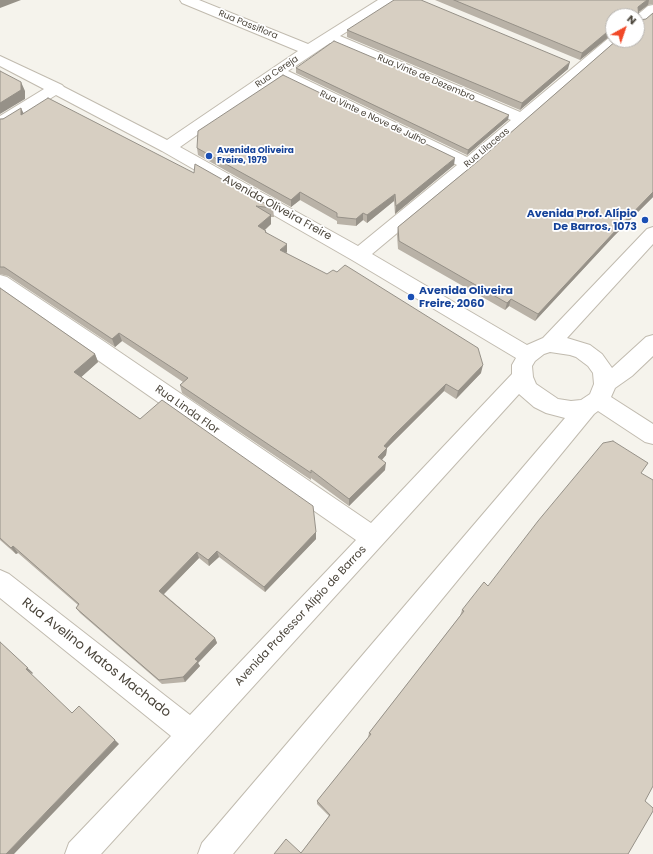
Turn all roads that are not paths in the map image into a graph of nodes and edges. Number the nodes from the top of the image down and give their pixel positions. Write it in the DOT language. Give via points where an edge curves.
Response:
graph roads {
  1 [pos="187,0"];
  2 [pos="387,0"];
  3 [pos="653,9"];
  4 [pos="645,16"];
  5 [pos="329,37"];
  6 [pos="605,46"];
  7 [pos="309,50"];
  8 [pos="0,60"];
  9 [pos="277,72"];
  10 [pos="56,88"];
  11 [pos="522,118"];
  12 [pos="0,123"];
  13 [pos="168,147"];
  14 [pos="470,164"];
  15 [pos="653,233"];
  16 [pos="359,255"];
  17 [pos="0,282"];
  18 [pos="653,343"];
  19 [pos="550,344"];
  20 [pos="525,366"];
  21 [pos="596,397"];
  22 [pos="653,434"];
  23 [pos="373,538"];
  24 [pos="0,582"];
  25 [pos="191,734"];
  26 [pos="80,854"];
  27 [pos="213,854"];
  1 -- 7 [label="street, Rua Passiflora"];
  2 -- 5 [label="street, Rua Cereja"];
  3 -- 4 [label="street"];
  5 -- 7 [label="street, Rua Cereja"];
  5 -- 11 [label="street, Rua Vinte de Dezembro"];
  6 -- 11 [label="street, Rua Lilaceas" via="574,65"];
  7 -- 9 [label="street, Rua Cereja"];
  8 -- 10 [label="street, Avenida Oliveira Freire"];
  9 -- 13 [label="street, Rua Cereja"];
  9 -- 14 [label="street, Rua Vinte e Nove de Julho"];
  10 -- 12 [label="street"];
  10 -- 13 [label="street, Avenida Oliveira Freire"];
  11 -- 14 [label="street, Rua Lilaceas"];
  13 -- 16 [label="street, Avenida Oliveira Freire"];
  14 -- 16 [label="street, Rua Lilaceas"];
  15 -- 19 [label="street"];
  16 -- 20 [label="street, Avenida Oliveira Freire"];
  17 -- 23 [label="street, Rua Linda Flor"];
  18 -- 21 [label="street"];
  19 -- 20 [label="street" via="538,348"];
  19 -- 21 [label="street" via="572,347 595,360 603,372"];
  20 -- 21 [label="street" via="528,390 554,407 570,410"];
  20 -- 23 [label="street, Avenida Professor Alípio de Barros"];
  21 -- 22 [label="street"];
  21 -- 27 [label="street"];
  23 -- 25 [label="street, Avenida Professor Alípio de Barros"];
  24 -- 25 [label="street, Rua Avelino Matos Machado"];
  25 -- 26 [label="street, Avenida Professor Alípio de Barros"];
}
